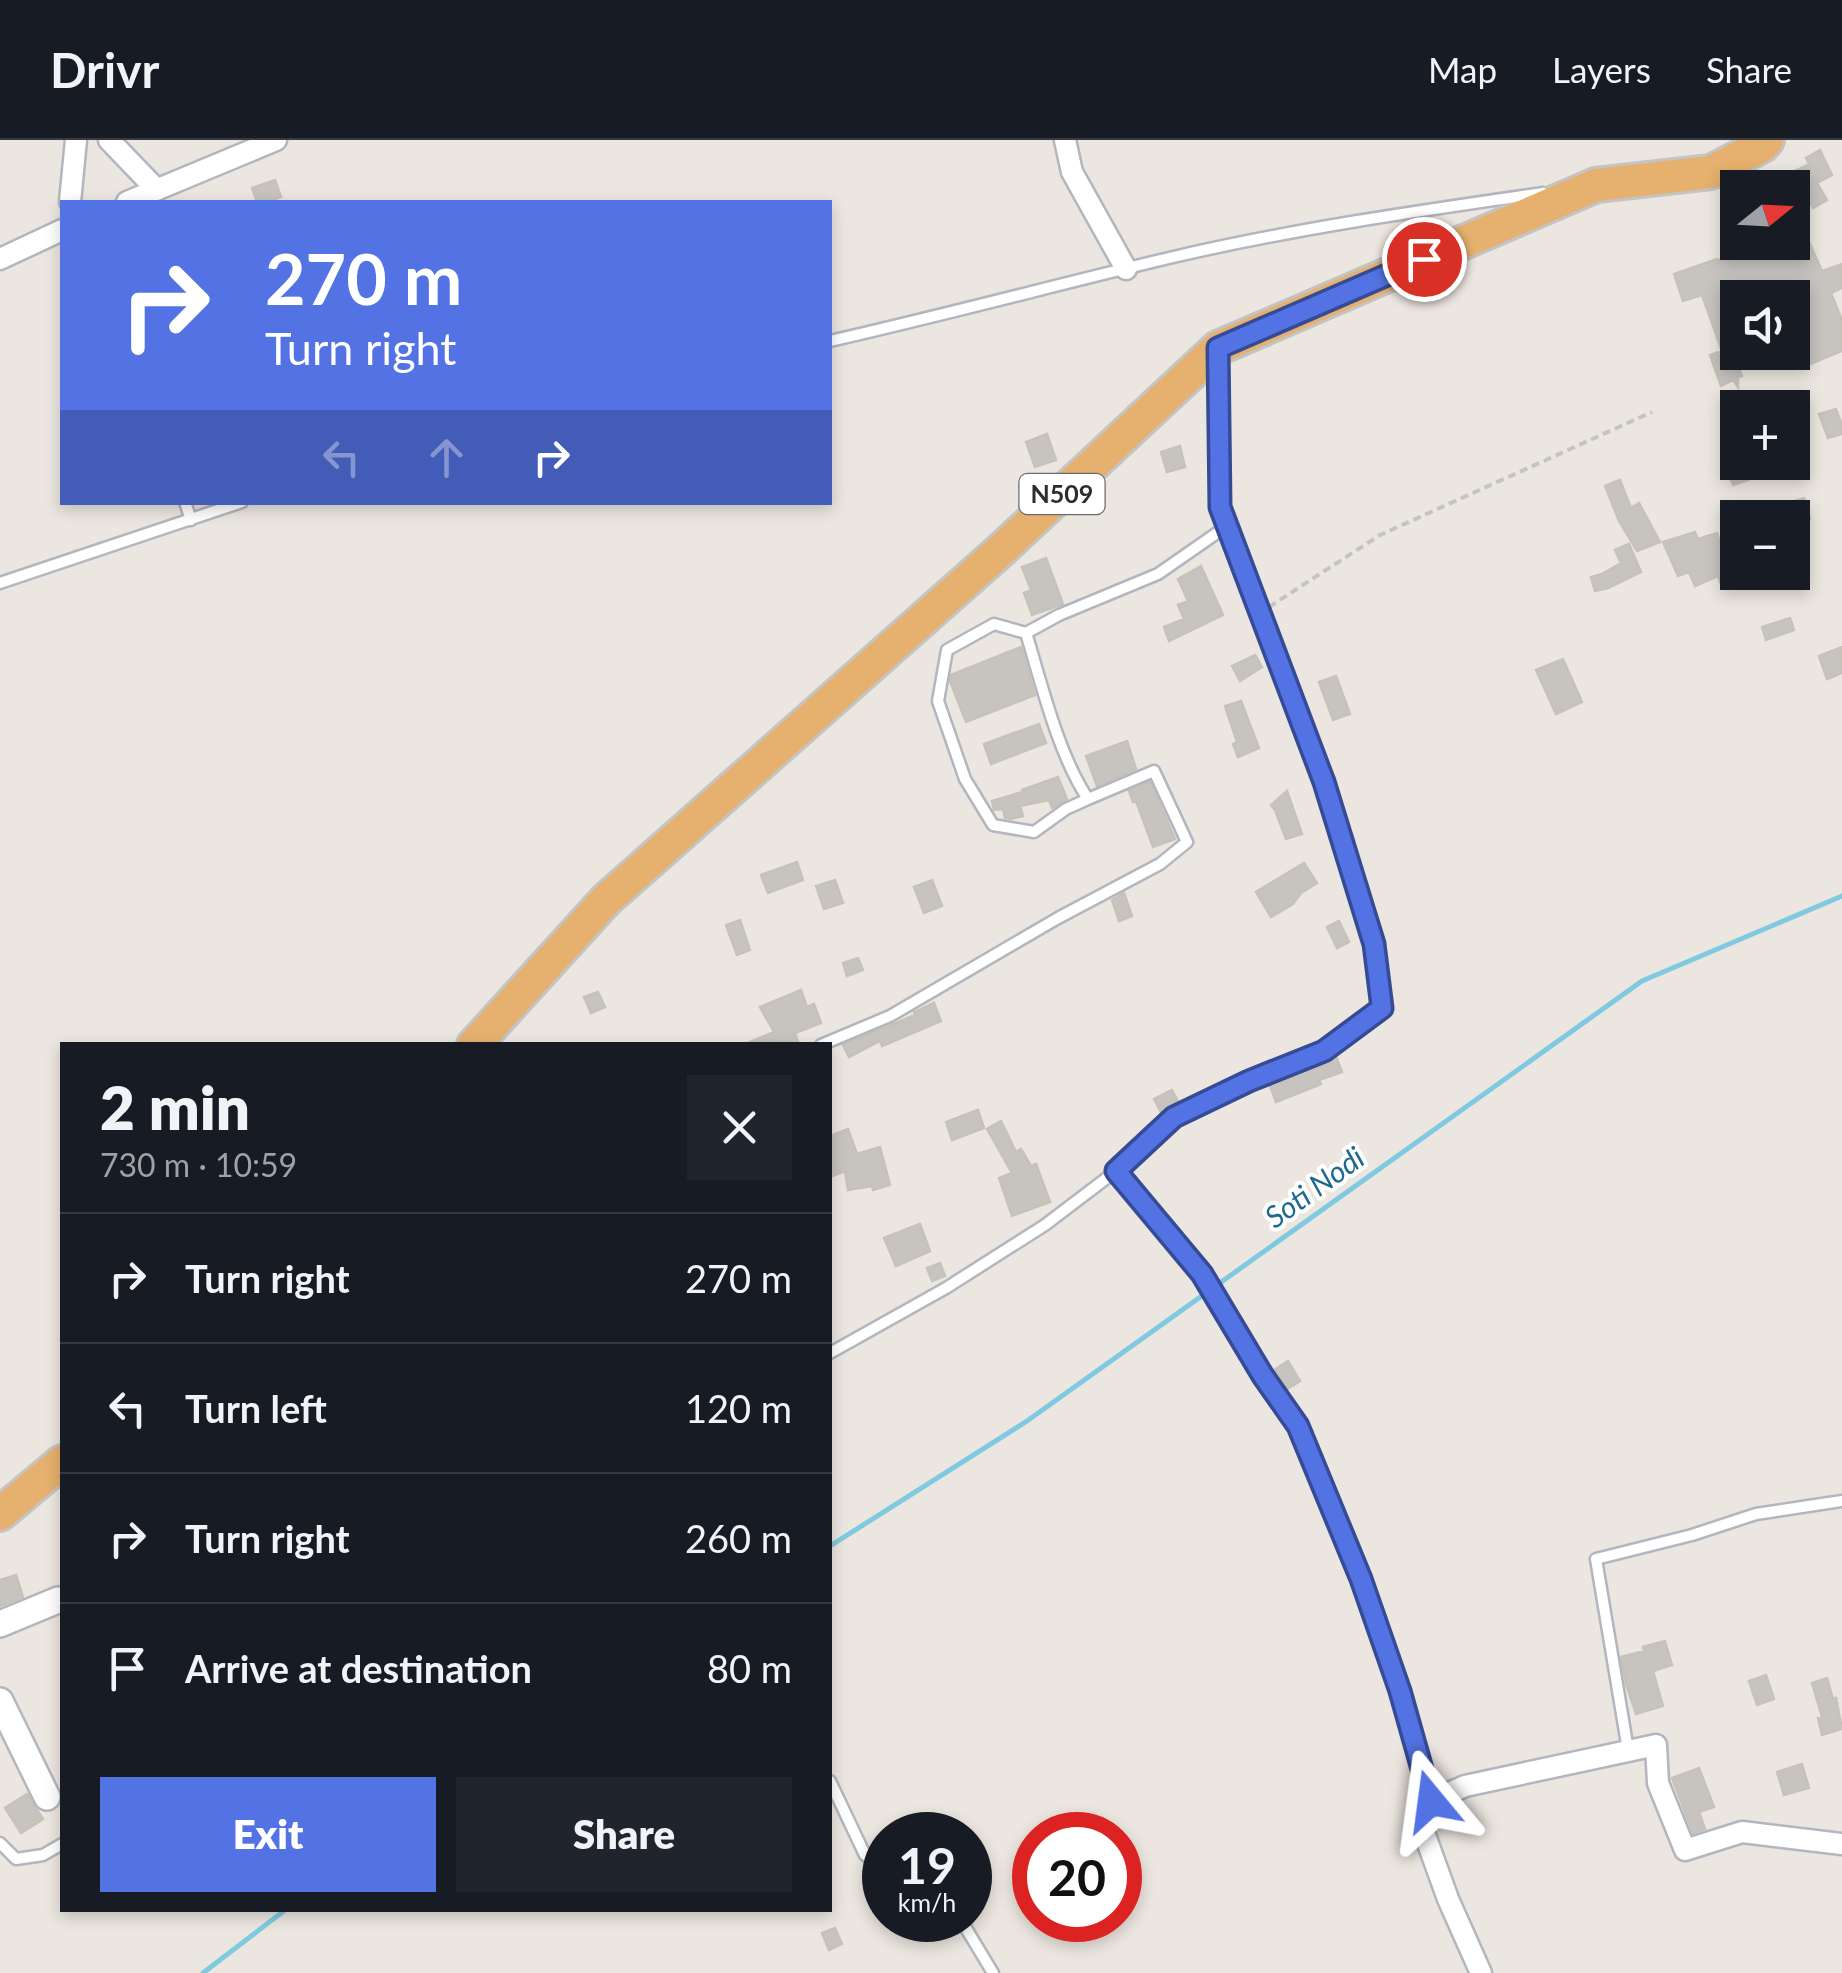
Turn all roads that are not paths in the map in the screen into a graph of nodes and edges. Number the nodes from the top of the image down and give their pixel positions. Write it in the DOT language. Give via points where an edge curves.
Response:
graph roads {
  1 [pos="76,140"];
  2 [pos="109,140"];
  3 [pos="276,140"];
  4 [pos="1064,140"];
  5 [pos="1767,140"];
  6 [pos="1596,185"];
  7 [pos="157,190"];
  8 [pos="70,200"];
  9 [pos="133,200"];
  10 [pos="60,231"];
  11 [pos="0,259"];
  12 [pos="1126,269"];
  13 [pos="832,341"];
  14 [pos="1218,348"];
  15 [pos="186,505"];
  16 [pos="234,505"];
  17 [pos="191,520"];
  18 [pos="1227,526"];
  19 [pos="0,583"];
  20 [pos="1026,633"];
  21 [pos="1088,799"];
  22 [pos="477,1042"];
  23 [pos="827,1042"];
  24 [pos="1116,1171"];
  25 [pos="832,1352"];
  26 [pos="60,1464"];
  27 [pos="1842,1501"];
  28 [pos="0,1514"];
  29 [pos="58,1600"];
  30 [pos="0,1624"];
  31 [pos="0,1701"];
  32 [pos="1628,1750"];
  33 [pos="832,1784"];
  34 [pos="46,1797"];
  35 [pos="1431,1801"];
  36 [pos="0,1842"];
  37 [pos="1842,1844"];
  38 [pos="60,1845"];
  39 [pos="862,1851"];
  40 [pos="975,1942"];
  41 [pos="993,1973"];
  42 [pos="1481,1973"];
  1 -- 8 [label="street"];
  2 -- 7 [label="street"];
  3 -- 7 [label="street"];
  4 -- 12 [label="street" via="1072,172"];
  5 -- 6 [label="highway, N509" via="1711,172"];
  6 -- 12 [label="lane" via="1342,223"];
  6 -- 14 [label="highway, N509"];
  7 -- 9 [label="street"];
  10 -- 11 [label="street"];
  12 -- 13 [label="lane"];
  14 -- 18 [label="lane" via="1220,507"];
  14 -- 22 [label="highway, N509" via="1000,552 606,900"];
  15 -- 17 [label="lane"];
  16 -- 17 [label="lane"];
  17 -- 19 [label="lane"];
  18 -- 20 [label="lane" via="1158,574"];
  18 -- 24 [label="lane" via="1324,782 1374,944 1382,1008 1324,1051 1174,1117"];
  20 -- 21 [label="lane" via="1053,720"];
  20 -- 21 [label="lane" via="994,624 947,650 938,701 965,779 993,825 1034,832"];
  21 -- 23 [label="lane" via="1154,771 1187,842 1160,864 890,1016"];
  24 -- 25 [label="lane" via="946,1288"];
  24 -- 35 [label="lane" via="1202,1274 1298,1426 1361,1579"];
  26 -- 28 [label="highway"];
  27 -- 32 [label="lane" via="1756,1514 1596,1559"];
  29 -- 30 [label="street"];
  31 -- 34 [label="street"];
  32 -- 35 [label="street" via="1465,1786"];
  32 -- 37 [label="street" via="1656,1744 1658,1783 1685,1850 1742,1832"];
  33 -- 39 [label="lane"];
  35 -- 42 [label="street" via="1422,1826"];
  36 -- 38 [label="lane" via="16,1859"];
  40 -- 41 [label="lane"];
}
